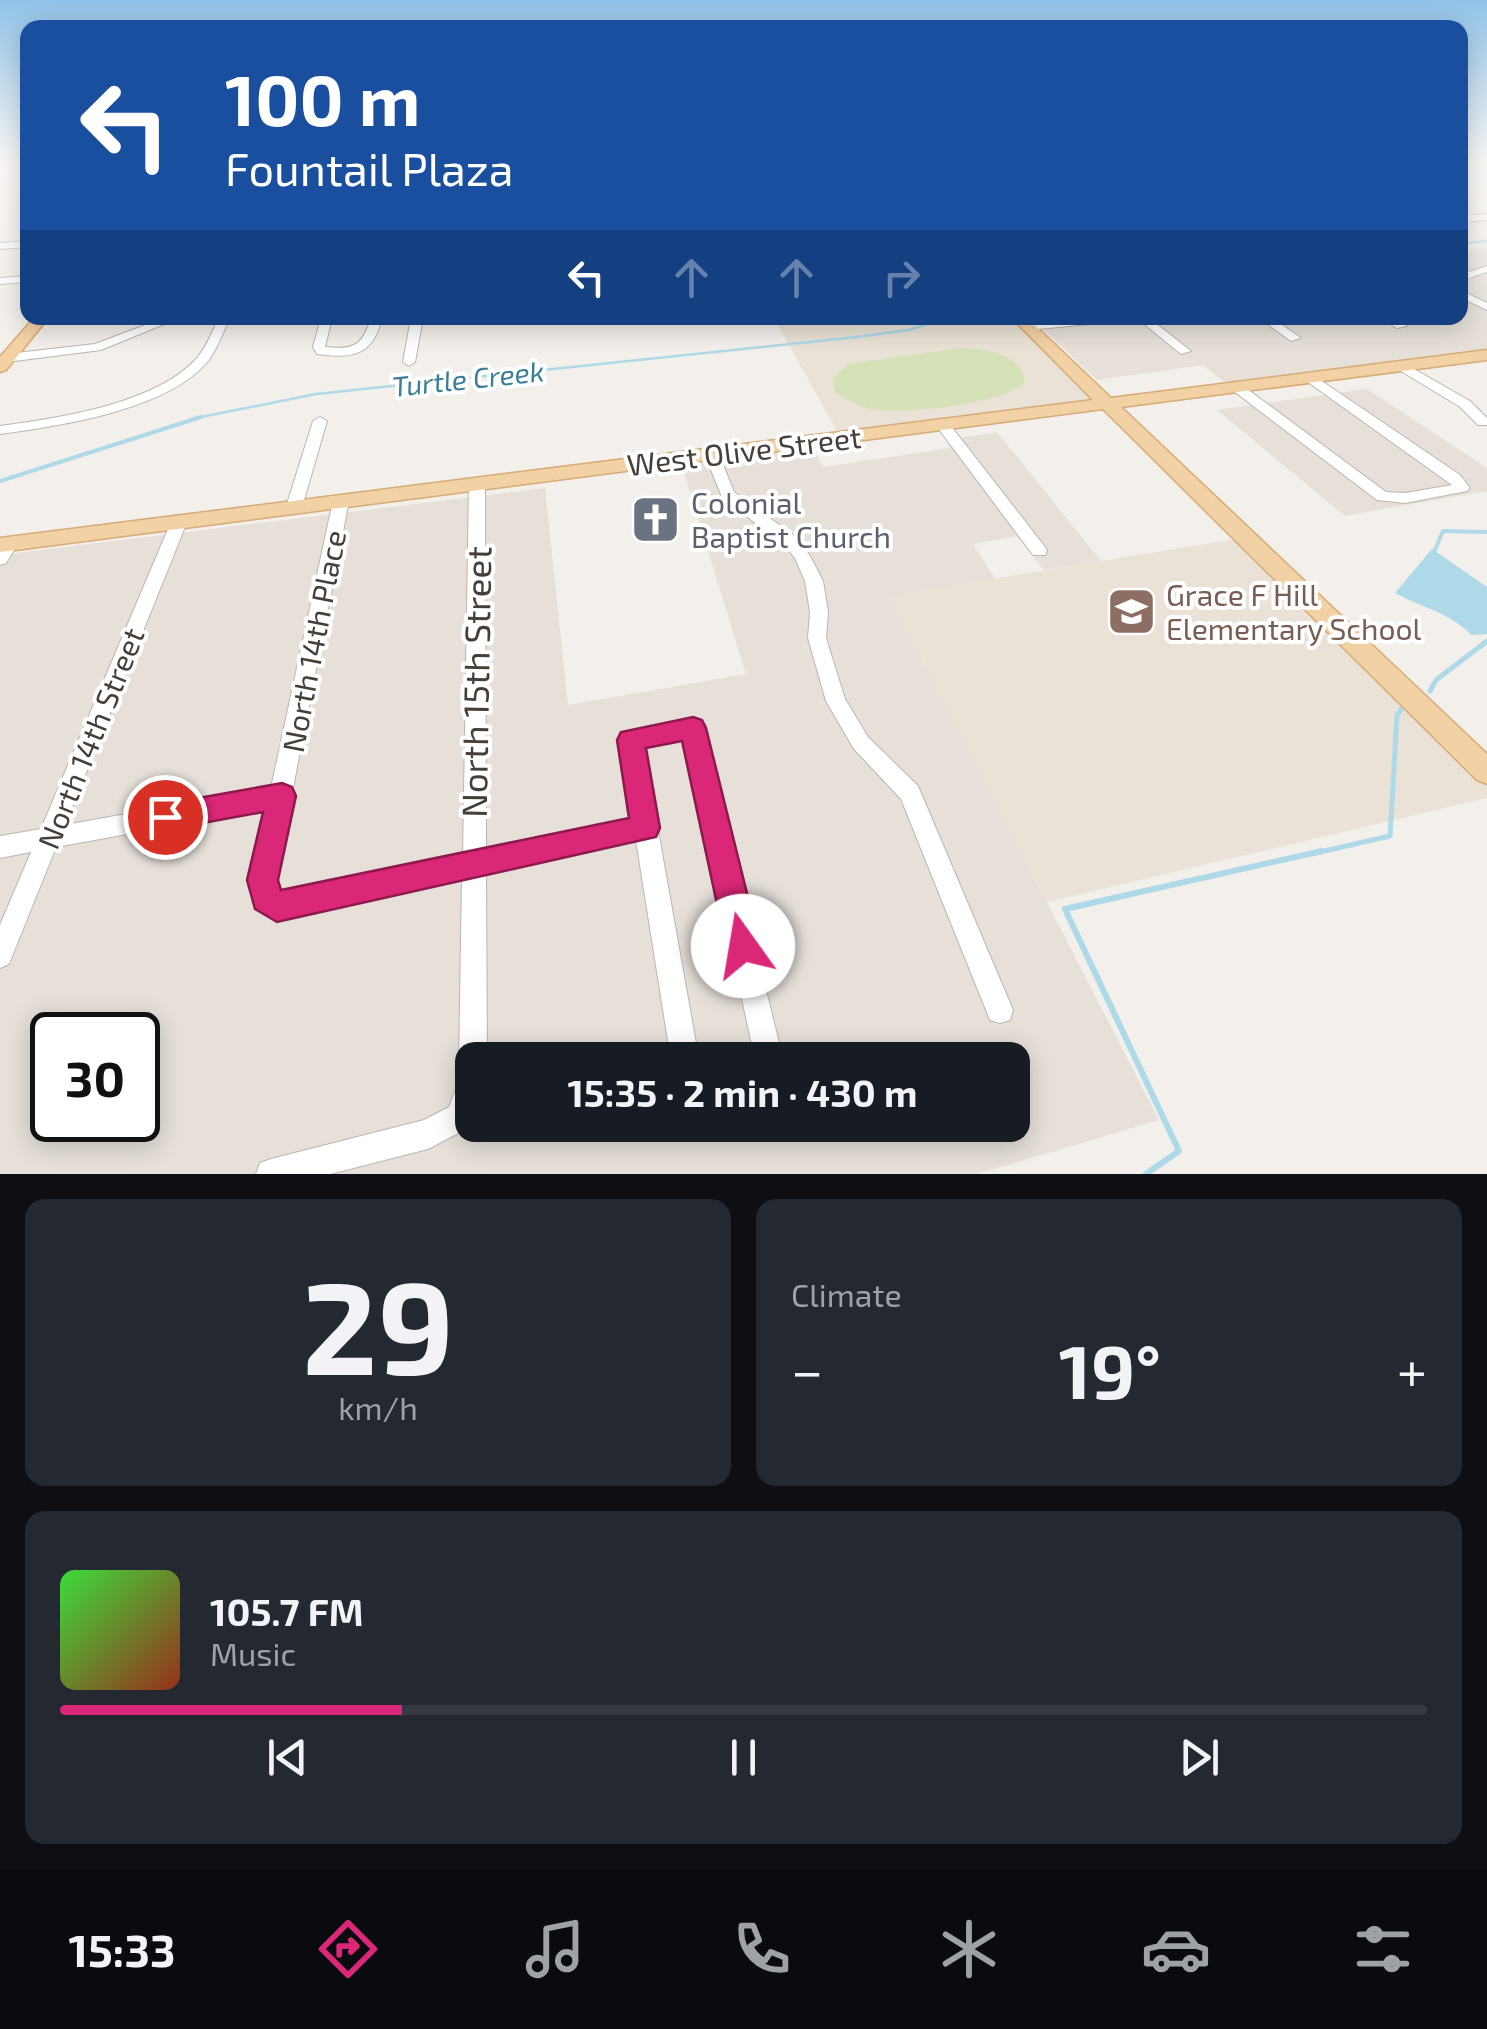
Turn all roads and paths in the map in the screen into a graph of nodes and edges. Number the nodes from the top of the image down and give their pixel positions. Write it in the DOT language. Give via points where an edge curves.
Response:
graph roads {
  1 [pos="35,325"];
  2 [pos="155,325"];
  3 [pos="220,325"];
  4 [pos="324,325"];
  5 [pos="375,325"];
  6 [pos="416,325"];
  7 [pos="1027,325"];
  8 [pos="1151,325"];
  9 [pos="1276,325"];
  10 [pos="1296,338"];
  11 [pos="1186,351"];
  12 [pos="1487,355"];
  13 [pos="4,362"];
  14 [pos="408,362"];
  15 [pos="1400,365"];
  16 [pos="1310,378"];
  17 [pos="1234,386"];
  18 [pos="1104,403"];
  19 [pos="320,421"];
  20 [pos="1483,422"];
  21 [pos="942,424"];
  22 [pos="0,430"];
  23 [pos="712,455"];
  24 [pos="478,484"];
  25 [pos="341,501"];
  26 [pos="294,508"];
  27 [pos="179,522"];
  28 [pos="3,549"];
  29 [pos="1039,552"];
  30 [pos="1487,772"];
  31 [pos="282,796"];
  32 [pos="646,828"];
  33 [pos="49,838"];
  34 [pos="0,847"];
  35 [pos="473,865"];
  36 [pos="0,955"];
  37 [pos="1000,1010"];
  38 [pos="472,1042"];
  39 [pos="683,1042"];
  40 [pos="765,1042"];
  41 [pos="455,1120"];
  42 [pos="270,1174"];
  1 -- 13 [label="main road"];
  2 -- 13 [label="street" via="97,347"];
  3 -- 22 [label="street" via="202,361 152,391 84,418"];
  4 -- 5 [label="street" via="319,346 336,352 366,346"];
  6 -- 14 [label="street"];
  7 -- 18 [label="main road"];
  8 -- 11 [label="street"];
  9 -- 10 [label="street"];
  12 -- 15 [label="main road, West Olive Street"];
  15 -- 16 [label="main road, West Olive Street"];
  15 -- 20 [label="street" via="1466,404"];
  16 -- 17 [label="main road, West Olive Street"];
  16 -- 17 [label="street" via="1462,488 1388,499 1374,494"];
  17 -- 18 [label="main road, West Olive Street"];
  18 -- 21 [label="main road, West Olive Street"];
  18 -- 30 [label="main road"];
  19 -- 26 [label="street, North 14th Place"];
  21 -- 23 [label="main road, West Olive Street"];
  21 -- 29 [label="street"];
  23 -- 24 [label="main road, West Olive Street"];
  23 -- 37 [label="street" via="731,498 802,556 814,582 817,638 836,700 861,743 910,793"];
  24 -- 25 [label="main road, West Olive Street"];
  24 -- 35 [label="street, North 15th Street"];
  25 -- 26 [label="main road, West Olive Street"];
  25 -- 31 [label="street, North 14th Place"];
  26 -- 27 [label="main road, West Olive Street"];
  27 -- 28 [label="main road, West Olive Street"];
  27 -- 33 [label="street, North 14th Street"];
  31 -- 33 [label="street"];
  31 -- 35 [label="street, North 14th Place" via="263,880 266,898 277,906"];
  32 -- 35 [label="street"];
  32 -- 39 [label="street"];
  32 -- 40 [label="street" via="631,740 693,728"];
  33 -- 34 [label="street"];
  33 -- 36 [label="street, North 14th Street"];
  35 -- 38 [label="street, North 15th Street"];
  41 -- 42 [label="street, North 15th Street" via="428,1134"];
}
